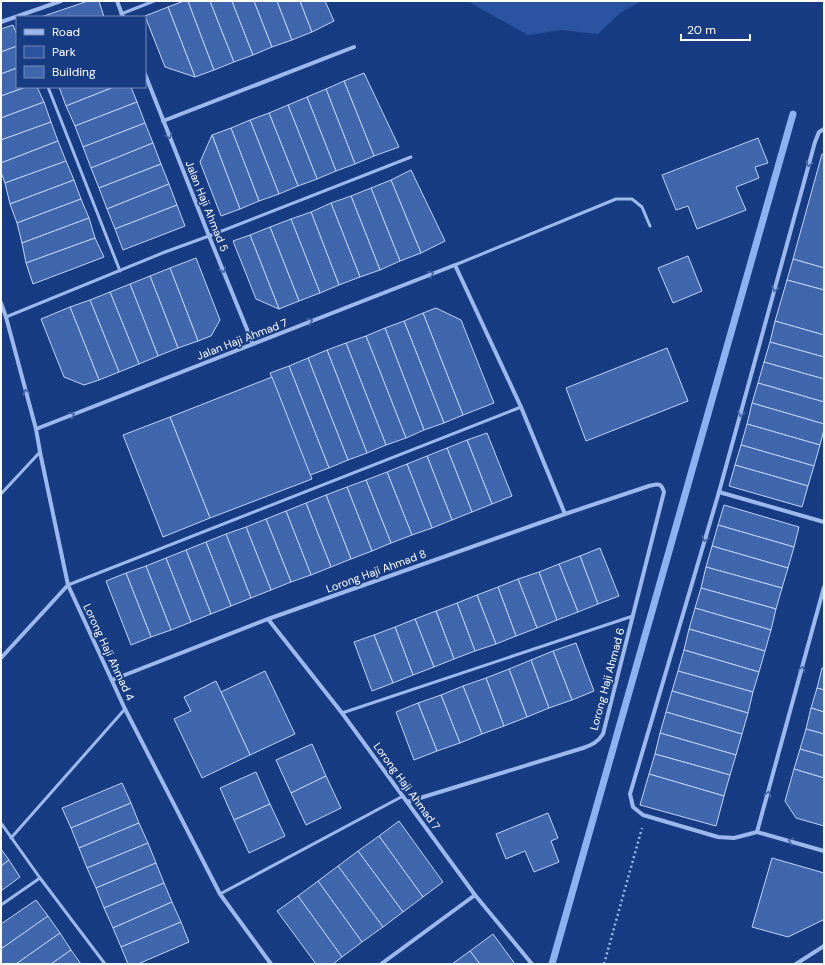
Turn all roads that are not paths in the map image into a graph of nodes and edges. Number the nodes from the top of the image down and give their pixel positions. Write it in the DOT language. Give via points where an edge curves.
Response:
graph roads {
  1 [pos="60,1"];
  2 [pos="118,1"];
  3 [pos="154,1"];
  4 [pos="122,15"];
  5 [pos="21,16"];
  6 [pos="16,18"];
  7 [pos="1,22"];
  8 [pos="354,47"];
  9 [pos="146,76"];
  10 [pos="48,88"];
  11 [pos="164,121"];
  12 [pos="824,129"];
  13 [pos="411,158"];
  14 [pos="650,226"];
  15 [pos="208,236"];
  16 [pos="455,265"];
  17 [pos="120,271"];
  18 [pos="1,303"];
  19 [pos="6,317"];
  20 [pos="1,321"];
  21 [pos="253,344"];
  22 [pos="521,407"];
  23 [pos="36,429"];
  24 [pos="40,452"];
  25 [pos="649,486"];
  26 [pos="719,492"];
  27 [pos="1,494"];
  28 [pos="565,514"];
  29 [pos="824,522"];
  30 [pos="68,585"];
  31 [pos="824,587"];
  32 [pos="633,616"];
  33 [pos="268,619"];
  34 [pos="1,658"];
  35 [pos="112,680"];
  36 [pos="125,709"];
  37 [pos="342,713"];
  38 [pos="402,796"];
  39 [pos="407,802"];
  40 [pos="1,823"];
  41 [pos="757,832"];
  42 [pos="11,838"];
  43 [pos="824,851"];
  44 [pos="40,878"];
  45 [pos="220,894"];
  46 [pos="475,895"];
  47 [pos="1,905"];
  48 [pos="824,946"];
  49 [pos="105,964"];
  50 [pos="271,964"];
  51 [pos="382,964"];
  52 [pos="532,964"];
  53 [pos="796,964"];
  1 -- 5 [label="street"];
  2 -- 4 [label="street"];
  3 -- 4 [label="lane"];
  6 -- 7 [label="street"];
  8 -- 11 [label="street"];
  9 -- 11 [label="street, Jalan Haji Ahmad 5"];
  10 -- 17 [label="lane"];
  11 -- 15 [label="street, Jalan Haji Ahmad 5, one-way"];
  12 -- 26 [label="street, one-way" via="819,132 815,142"];
  13 -- 15 [label="lane"];
  14 -- 16 [label="lane" via="642,207 632,199 616,199"];
  15 -- 17 [label="lane"];
  15 -- 21 [label="street, Jalan Haji Ahmad 5, one-way"];
  21 -- 16 [label="street, Jalan Haji Ahmad 7, one-way"];
  16 -- 22 [label="street"];
  17 -- 19 [label="lane"];
  18 -- 19 [label="street, Lorong Haji Ahmad 4"];
  19 -- 20 [label="street"];
  23 -- 19 [label="street, Lorong Haji Ahmad 4, one-way"];
  23 -- 21 [label="street, Jalan Haji Ahmad 7, one-way"];
  22 -- 28 [label="street"];
  22 -- 30 [label="lane"];
  23 -- 24 [label="street, Lorong Haji Ahmad 4"];
  24 -- 27 [label="lane"];
  24 -- 30 [label="street, Lorong Haji Ahmad 4"];
  25 -- 28 [label="street, Lorong Haji Ahmad 8"];
  25 -- 32 [label="street, Lorong Haji Ahmad 6" via="660,485 664,492"];
  26 -- 29 [label="street"];
  26 -- 41 [label="street, one-way" via="630,794 633,808 646,816 718,837 734,838"];
  28 -- 33 [label="street, Lorong Haji Ahmad 8"];
  30 -- 34 [label="street"];
  30 -- 35 [label="street, Lorong Haji Ahmad 4"];
  41 -- 31 [label="street, one-way"];
  32 -- 37 [label="lane"];
  32 -- 39 [label="street, Lorong Haji Ahmad 6" via="600,739 589,746"];
  33 -- 35 [label="street, Lorong Haji Ahmad 8"];
  33 -- 37 [label="street, Lorong Haji Ahmad 7"];
  35 -- 36 [label="street, Lorong Haji Ahmad 4"];
  36 -- 42 [label="lane"];
  36 -- 45 [label="street, Lorong Haji Ahmad 4"];
  37 -- 38 [label="street, Lorong Haji Ahmad 7"];
  38 -- 39 [label="street, Lorong Haji Ahmad 7"];
  38 -- 45 [label="lane"];
  39 -- 46 [label="street, Lorong Haji Ahmad 7"];
  40 -- 42 [label="lane"];
  43 -- 41 [label="street, one-way"];
  42 -- 44 [label="lane"];
  44 -- 47 [label="lane"];
  44 -- 49 [label="lane"];
  45 -- 50 [label="street, Lorong Haji Ahmad 4"];
  46 -- 51 [label="street"];
  46 -- 52 [label="street, Lorong Haji Ahmad 7"];
  48 -- 53 [label="street"];
}
